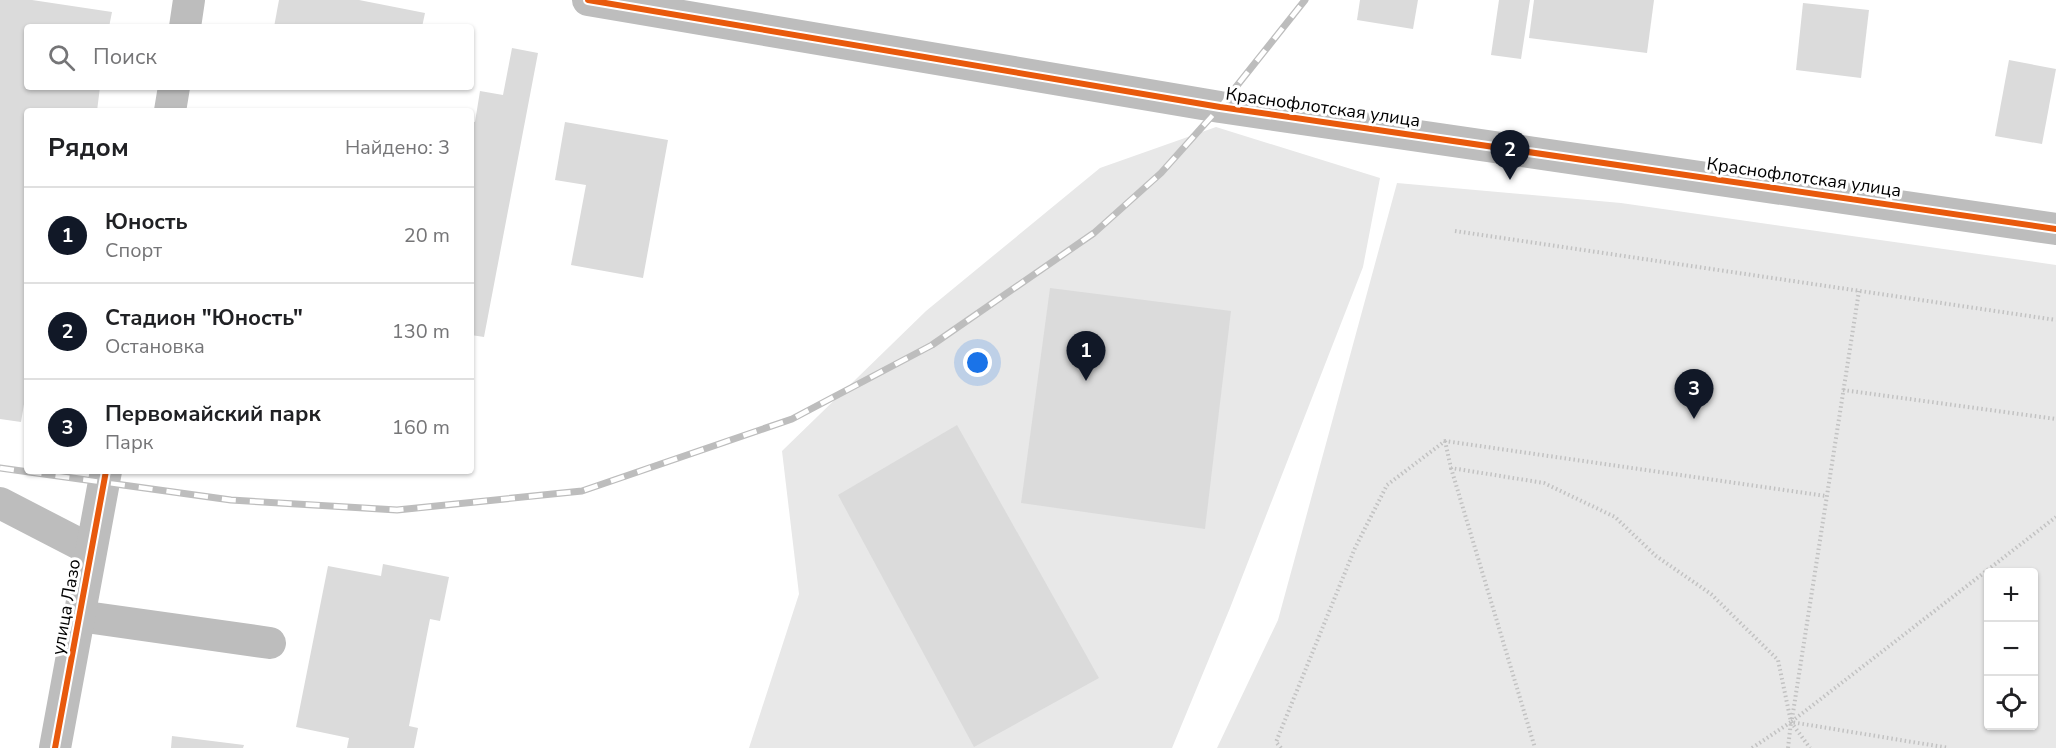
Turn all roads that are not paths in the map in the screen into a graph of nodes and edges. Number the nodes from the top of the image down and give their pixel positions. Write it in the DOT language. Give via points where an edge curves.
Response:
graph roads {
  1 [pos="189,0"];
  2 [pos="588,0"];
  3 [pos="185,24"];
  4 [pos="174,90"];
  5 [pos="170,108"];
  6 [pos="2056,229"];
  7 [pos="104,474"];
  8 [pos="0,503"];
  9 [pos="91,550"];
  10 [pos="79,616"];
  11 [pos="270,643"];
  12 [pos="55,748"];
  1 -- 3 [label="street"];
  2 -- 6 [label="street, Краснофлотская улица" via="1220,107"];
  4 -- 5 [label="street"];
  7 -- 9 [label="street, улица Лазо"];
  8 -- 9 [label="street"];
  9 -- 10 [label="street, улица Лазо"];
  10 -- 11 [label="street"];
  10 -- 12 [label="street, улица Лазо"];
}
